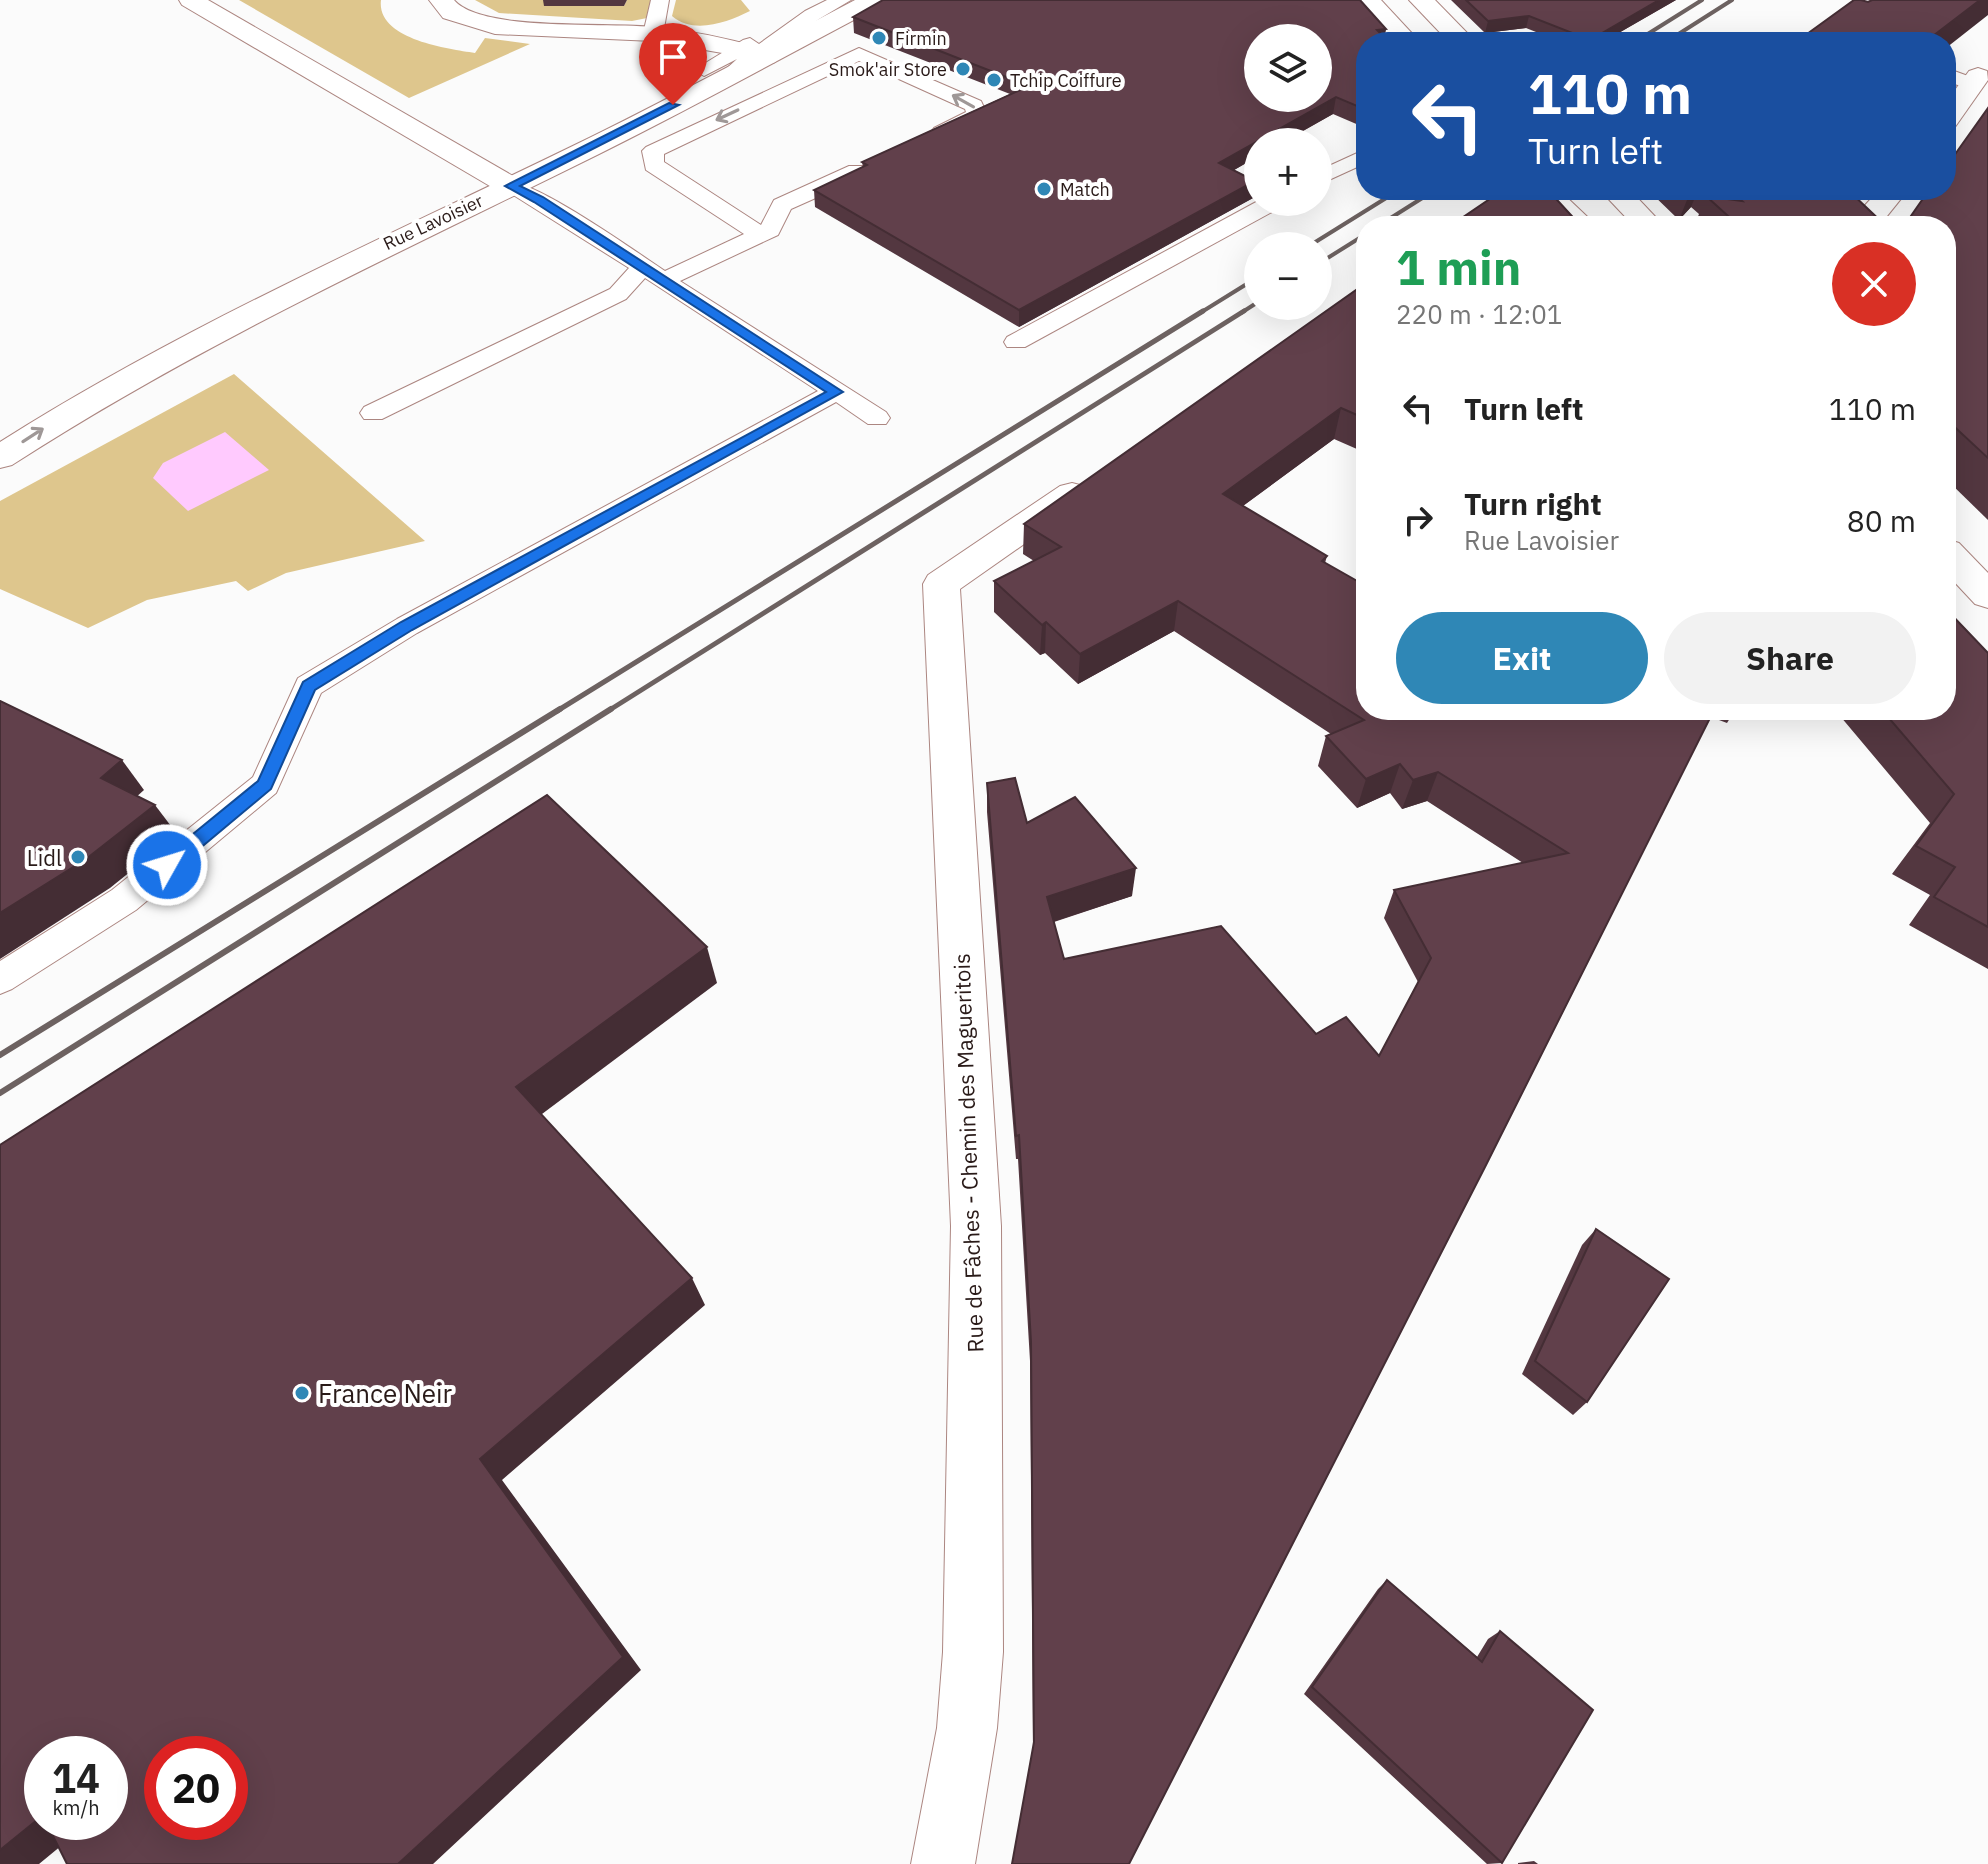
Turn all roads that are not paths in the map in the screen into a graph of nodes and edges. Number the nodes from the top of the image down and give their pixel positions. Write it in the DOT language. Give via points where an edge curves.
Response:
graph roads {
  1 [pos="191,0"];
  2 [pos="441,0"];
  3 [pos="660,0"];
  4 [pos="842,0"];
  5 [pos="873,0"];
  6 [pos="1368,0"];
  7 [pos="1421,0"];
  8 [pos="812,8"];
  9 [pos="1398,32"];
  10 [pos="1453,32"];
  11 [pos="653,34"];
  12 [pos="749,52"];
  13 [pos="1956,76"];
  14 [pos="707,78"];
  15 [pos="1975,80"];
  16 [pos="1956,107"];
  17 [pos="927,139"];
  18 [pos="1356,160"];
  19 [pos="877,162"];
  20 [pos="1332,172"];
  21 [pos="501,181"];
  22 [pos="1553,200"];
  23 [pos="1624,200"];
  24 [pos="1885,200"];
  25 [pos="1247,216"];
  26 [pos="1572,216"];
  27 [pos="1640,216"];
  28 [pos="1871,216"];
  29 [pos="760,234"];
  30 [pos="653,274"];
  31 [pos="1016,342"];
  32 [pos="836,392"];
  33 [pos="373,413"];
  34 [pos="877,418"];
  35 [pos="0,427"];
  36 [pos="0,457"];
  37 [pos="1099,475"];
  38 [pos="1956,564"];
  39 [pos="1988,595"];
  40 [pos="0,979"];
  41 [pos="943,1864"];
  1 -- 21 [label="street"];
  2 -- 11 [label="street" via="452,13 495,27"];
  3 -- 11 [label="lane"];
  4 -- 8 [label="lane"];
  5 -- 12 [label="street, Rue Lavoisier"];
  6 -- 9 [label="street"];
  7 -- 10 [label="street"];
  8 -- 12 [label="street, Rue Lavoisier" via="751,31"];
  11 -- 12 [label="street"];
  12 -- 14 [label="street, Rue Lavoisier"];
  12 -- 14 [label="street, Rue Lavoisier"];
  13 -- 15 [label="lane"];
  14 -- 21 [label="street, Rue Lavoisier"];
  15 -- 16 [label="street"];
  17 -- 29 [label="lane, one-way" via="977,114 974,105 859,54 653,151 654,165"];
  18 -- 20 [label="lane"];
  19 -- 29 [label="lane" via="782,205 770,230"];
  21 -- 30 [label="lane"];
  21 -- 35 [label="street, Rue Lavoisier" via="430,204 139,348"];
  36 -- 21 [label="street, Rue Lavoisier, one-way" via="122,380"];
  22 -- 26 [label="street"];
  23 -- 27 [label="street"];
  24 -- 28 [label="street"];
  25 -- 31 [label="lane"];
  29 -- 30 [label="lane"];
  30 -- 32 [label="lane"];
  30 -- 33 [label="lane"];
  32 -- 34 [label="lane"];
  32 -- 40 [label="lane" via="407,626 309,686 265,785 124,900"];
  37 -- 41 [label="street, Rue de Fâches - Chemin des Magueritois" via="941,584 976,1226 973,1652 967,1728"];
  38 -- 39 [label="street"];
}
